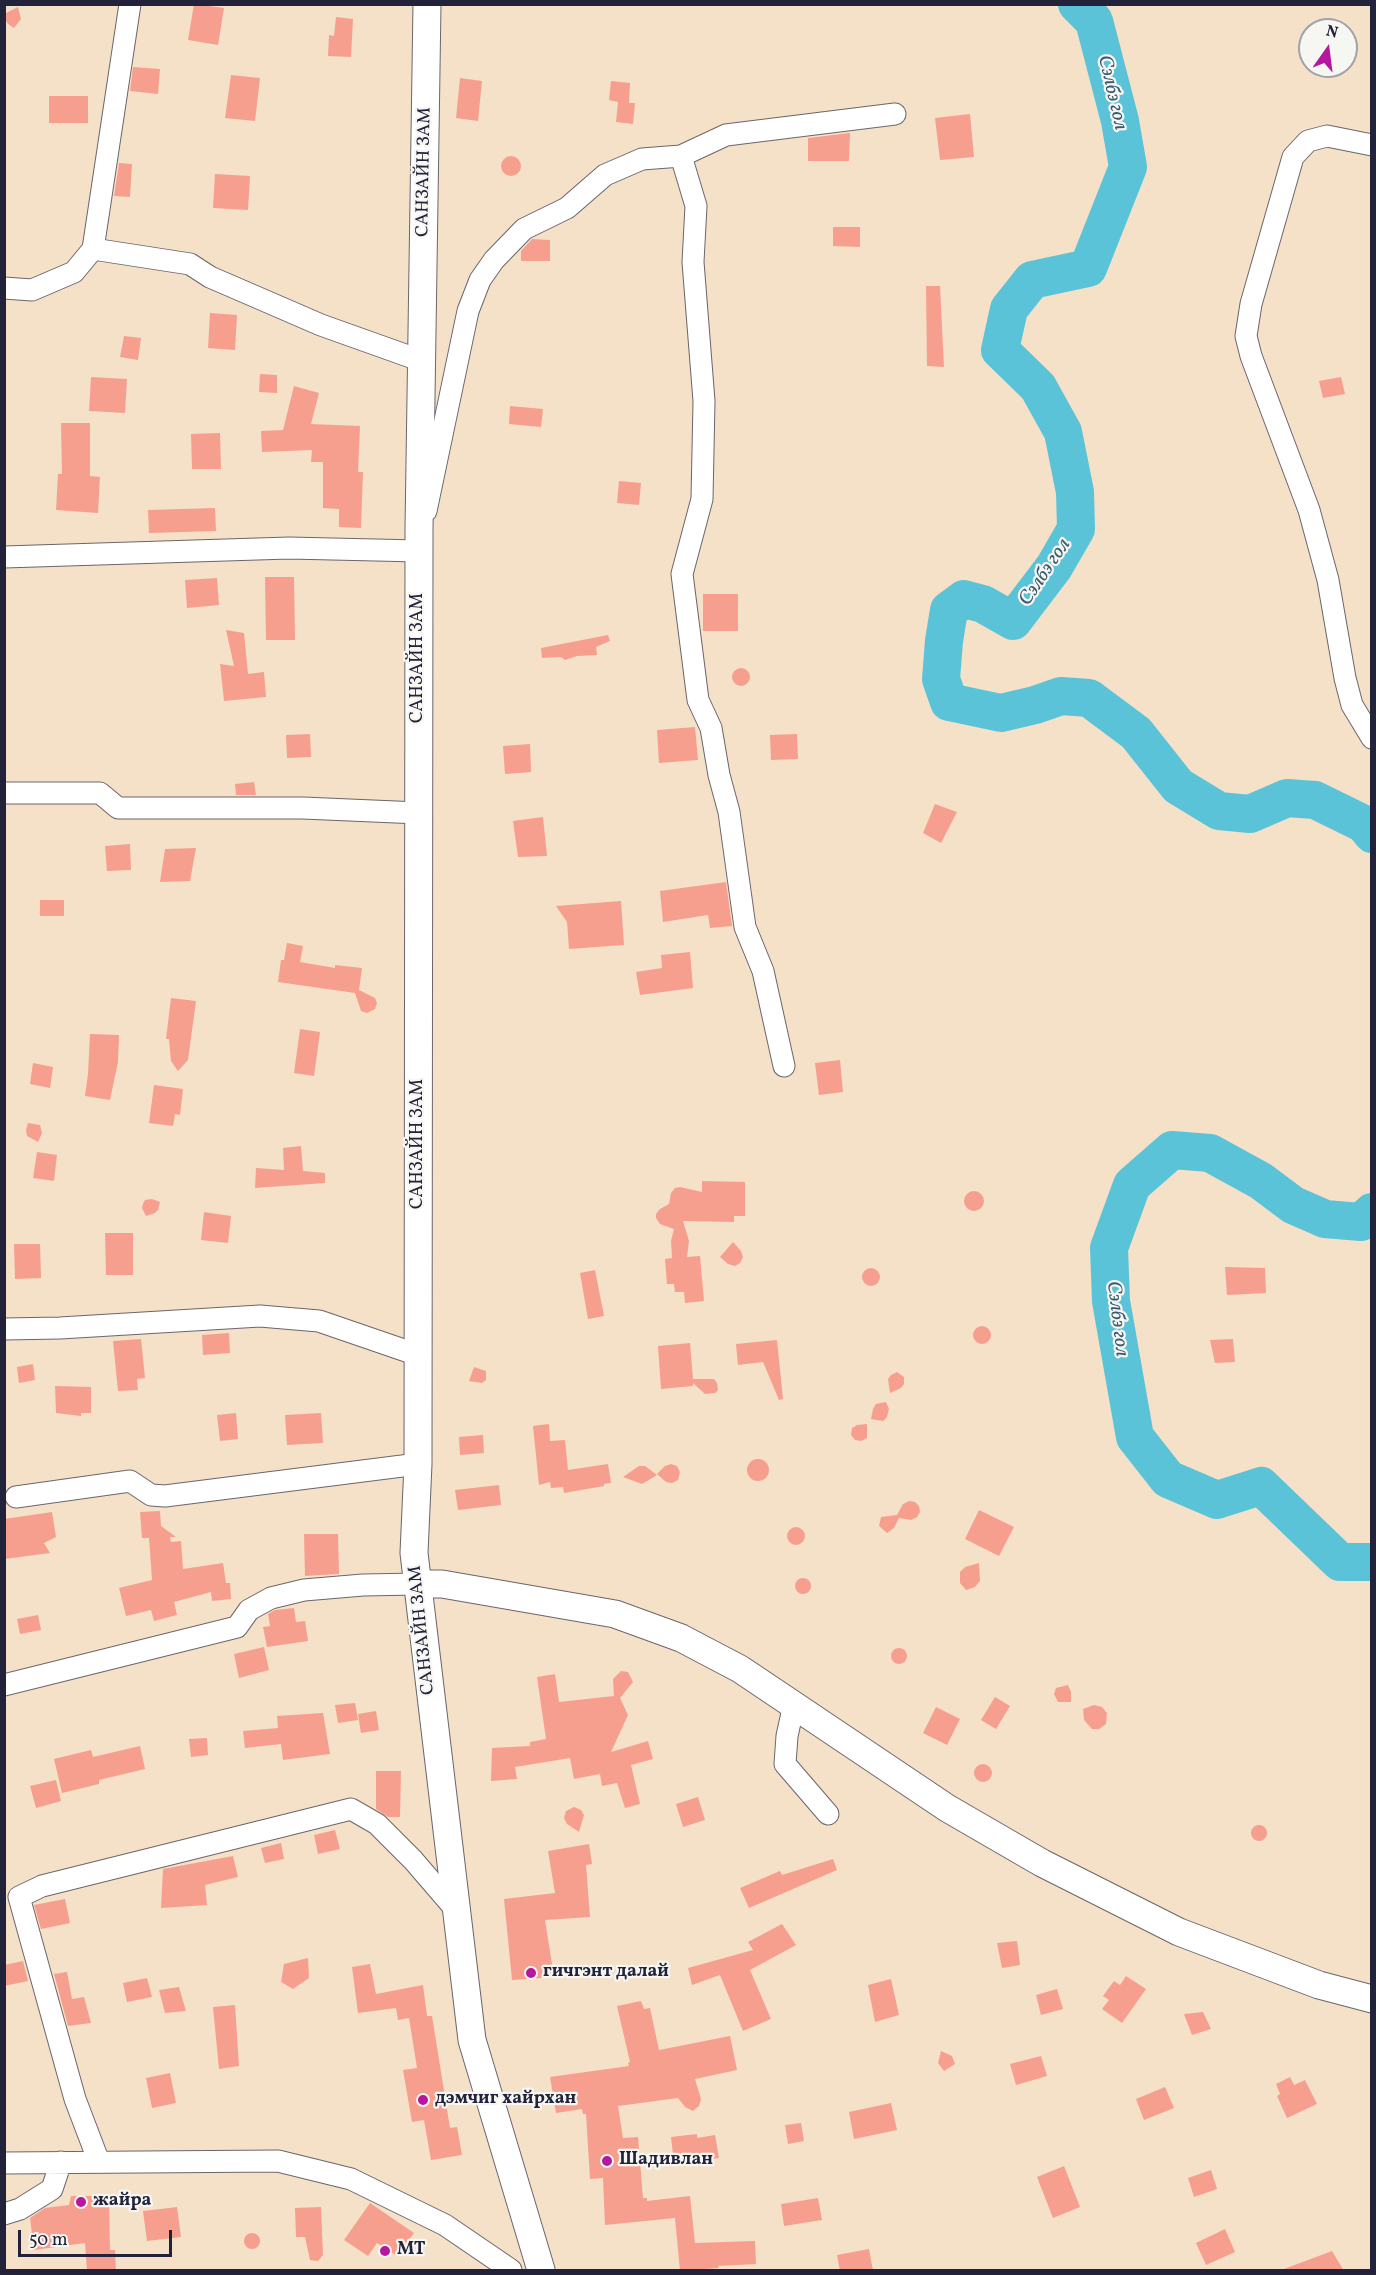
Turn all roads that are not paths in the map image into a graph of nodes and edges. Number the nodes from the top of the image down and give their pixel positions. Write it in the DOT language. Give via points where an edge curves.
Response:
graph roads {
  1 [pos="130,4"];
  2 [pos="427,4"];
  3 [pos="895,114"];
  4 [pos="1371,145"];
  5 [pos="681,156"];
  6 [pos="93,249"];
  7 [pos="4,288"];
  8 [pos="422,361"];
  9 [pos="419,540"];
  10 [pos="4,557"];
  11 [pos="1370,730"];
  12 [pos="4,793"];
  13 [pos="419,813"];
  14 [pos="784,1066"];
  15 [pos="4,1329"];
  16 [pos="418,1355"];
  17 [pos="418,1464"];
  18 [pos="16,1497"];
  19 [pos="418,1584"];
  20 [pos="4,1684"];
  21 [pos="794,1704"];
  22 [pos="828,1814"];
  23 [pos="456,1910"];
  24 [pos="1371,1999"];
  25 [pos="61,2162"];
  26 [pos="99,2162"];
  27 [pos="4,2163"];
  28 [pos="4,2214"];
  29 [pos="511,2271"];
  30 [pos="541,2271"];
  1 -- 6 [label="street"];
  2 -- 8 [label="main road, САНЗАЙН ЗАМ"];
  3 -- 5 [label="street" via="726,135"];
  4 -- 11 [label="street" via="1326,135 1308,141 1293,157 1251,304 1246,336 1309,510 1328,580 1352,705"];
  5 -- 9 [label="street" via="642,159 604,175 567,207 524,230 480,280 468,311"];
  5 -- 14 [label="street" via="696,206 693,262 704,401 702,499 682,574 698,700 711,728 729,812 745,927 763,971"];
  6 -- 7 [label="street" via="74,272 32,290"];
  6 -- 8 [label="street" via="190,264 210,278 313,322"];
  8 -- 9 [label="main road, САНЗАЙН ЗАМ"];
  9 -- 10 [label="street"];
  9 -- 13 [label="main road, САНЗАЙН ЗАМ"];
  12 -- 13 [label="street" via="100,793 118,808 303,808"];
  13 -- 16 [label="main road, САНЗАЙН ЗАМ"];
  15 -- 16 [label="street" via="260,1316 320,1321"];
  16 -- 17 [label="main road, САНЗАЙН ЗАМ"];
  17 -- 18 [label="street" via="165,1496 151,1495 130,1481"];
  17 -- 19 [label="main road, САНЗАЙН ЗАМ" via="414,1553"];
  19 -- 20 [label="street" via="304,1590 271,1598 249,1610 237,1627"];
  19 -- 21 [label="main road" via="442,1584 615,1614 681,1638 740,1668"];
  19 -- 23 [label="main road, САНЗАЙН ЗАМ"];
  21 -- 22 [label="street" via="785,1764"];
  21 -- 24 [label="main road" via="947,1808 1042,1863 1179,1932 1319,1985"];
  23 -- 26 [label="street" via="377,1824 351,1809 42,1886 19,1897 75,2100"];
  23 -- 30 [label="main road, САНЗАЙН ЗАМ" via="472,2040"];
  25 -- 26 [label="street"];
  25 -- 27 [label="street"];
  25 -- 28 [label="street" via="52,2189"];
  26 -- 29 [label="street" via="278,2161 351,2179 445,2225"];
}
